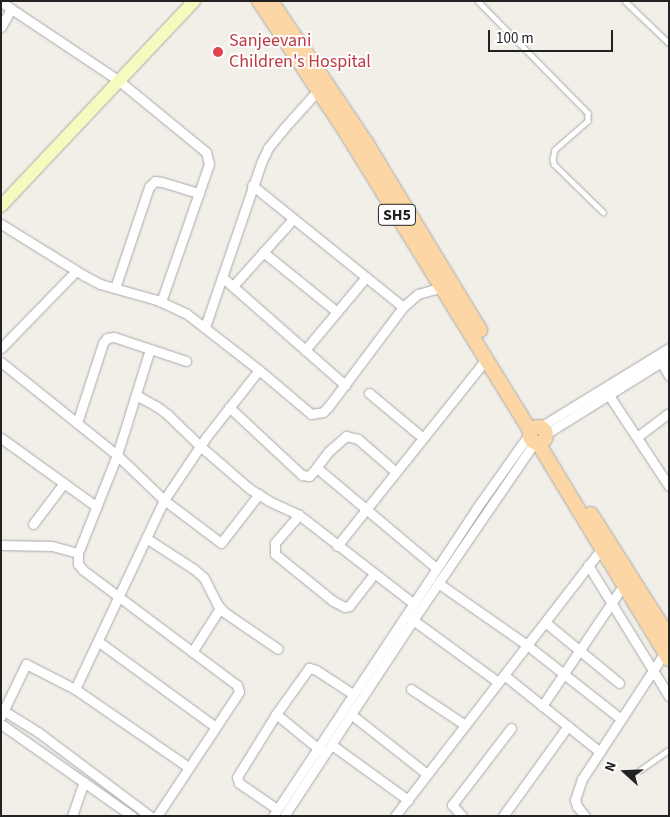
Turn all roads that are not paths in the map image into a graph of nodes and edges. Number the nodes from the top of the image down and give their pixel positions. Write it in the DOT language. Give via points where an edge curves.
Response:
graph roads {
  1 [pos="194,1"];
  2 [pos="259,1"];
  3 [pos="271,1"];
  4 [pos="478,1"];
  5 [pos="625,1"];
  6 [pos="1,2"];
  7 [pos="12,9"];
  8 [pos="1,27"];
  9 [pos="669,43"];
  10 [pos="118,80"];
  11 [pos="322,87"];
  12 [pos="252,185"];
  13 [pos="199,193"];
  14 [pos="1,206"];
  15 [pos="603,212"];
  16 [pos="293,219"];
  17 [pos="1,224"];
  18 [pos="263,252"];
  19 [pos="76,271"];
  20 [pos="222,276"];
  21 [pos="366,277"];
  22 [pos="233,286"];
  23 [pos="442,287"];
  24 [pos="114,288"];
  25 [pos="160,302"];
  26 [pos="403,308"];
  27 [pos="337,312"];
  28 [pos="205,328"];
  29 [pos="1,348"];
  30 [pos="669,348"];
  31 [pos="150,349"];
  32 [pos="305,350"];
  33 [pos="487,358"];
  34 [pos="665,360"];
  35 [pos="186,361"];
  36 [pos="1,362"];
  37 [pos="259,370"];
  38 [pos="669,376"];
  39 [pos="345,385"];
  40 [pos="369,393"];
  41 [pos="608,394"];
  42 [pos="136,395"];
  43 [pos="229,407"];
  44 [pos="669,413"];
  45 [pos="77,423"];
  46 [pos="538,435"];
  47 [pos="637,437"];
  48 [pos="1,438"];
  49 [pos="423,438"];
  50 [pos="200,446"];
  51 [pos="117,455"];
  52 [pos="317,468"];
  53 [pos="396,472"];
  54 [pos="64,483"];
  55 [pos="669,486"];
  56 [pos="259,494"];
  57 [pos="164,500"];
  58 [pos="97,507"];
  59 [pos="366,509"];
  60 [pos="299,515"];
  61 [pos="33,524"];
  62 [pos="146,538"];
  63 [pos="1,545"];
  64 [pos="338,546"];
  65 [pos="601,549"];
  66 [pos="78,553"];
  67 [pos="588,565"];
  68 [pos="436,568"];
  69 [pos="374,574"];
  70 [pos="438,583"];
  71 [pos="623,586"];
  72 [pos="119,597"];
  73 [pos="612,603"];
  74 [pos="413,604"];
  75 [pos="220,608"];
  76 [pos="413,620"];
  77 [pos="545,622"];
  78 [pos="665,635"];
  79 [pos="99,642"];
  80 [pos="527,645"];
  81 [pos="278,649"];
  82 [pos="579,651"];
  83 [pos="192,652"];
  84 [pos="667,656"];
  85 [pos="654,673"];
  86 [pos="563,674"];
  87 [pos="501,679"];
  88 [pos="619,684"];
  89 [pos="75,689"];
  90 [pos="411,689"];
  91 [pos="353,694"];
  92 [pos="669,696"];
  93 [pos="542,706"];
  94 [pos="2,712"];
  95 [pos="276,714"];
  96 [pos="352,715"];
  97 [pos="621,719"];
  98 [pos="1,724"];
  99 [pos="465,725"];
  100 [pos="214,726"];
  101 [pos="568,726"];
  102 [pos="511,728"];
  103 [pos="332,745"];
  104 [pos="669,750"];
  105 [pos="322,751"];
  106 [pos="600,752"];
  107 [pos="188,767"];
  108 [pos="640,770"];
  109 [pos="428,774"];
  110 [pos="84,782"];
  111 [pos="408,800"];
  112 [pos="282,814"];
  113 [pos="72,816"];
  114 [pos="132,816"];
  115 [pos="150,816"];
  116 [pos="158,816"];
  117 [pos="395,816"];
  118 [pos="462,816"];
  119 [pos="504,816"];
  120 [pos="585,816"];
  1 -- 10 [label="main road"];
  2 -- 11 [label="main road, SH5"];
  3 -- 11 [label="main road, SH5"];
  4 -- 15 [label="lane" via="588,113 588,121 555,150 553,159 554,164"];
  5 -- 9 [label="lane"];
  6 -- 7 [label="street"];
  7 -- 8 [label="street"];
  7 -- 10 [label="street"];
  10 -- 13 [label="street" via="206,152 209,164"];
  10 -- 14 [label="main road"];
  11 -- 12 [label="street" via="268,148"];
  11 -- 23 [label="main road, SH5"];
  11 -- 46 [label="main road, SH5" via="367,144"];
  12 -- 16 [label="street"];
  12 -- 20 [label="street"];
  13 -- 24 [label="street" via="155,181 149,187"];
  13 -- 25 [label="street"];
  16 -- 18 [label="street"];
  16 -- 21 [label="street"];
  17 -- 19 [label="street"];
  18 -- 22 [label="street"];
  18 -- 27 [label="street"];
  19 -- 24 [label="street"];
  19 -- 29 [label="street"];
  20 -- 22 [label="street"];
  20 -- 28 [label="street"];
  21 -- 26 [label="street"];
  21 -- 27 [label="street"];
  22 -- 32 [label="street"];
  23 -- 26 [label="street" via="418,294"];
  23 -- 33 [label="main road, SH5"];
  24 -- 25 [label="street"];
  25 -- 28 [label="street" via="187,314"];
  26 -- 39 [label="street"];
  27 -- 32 [label="street"];
  28 -- 37 [label="street"];
  30 -- 46 [label="street"];
  31 -- 35 [label="street"];
  31 -- 42 [label="street"];
  31 -- 45 [label="street" via="114,337 107,338"];
  32 -- 39 [label="street"];
  33 -- 46 [label="main road, SH5"];
  33 -- 49 [label="street"];
  34 -- 38 [label="street"];
  34 -- 41 [label="street"];
  36 -- 45 [label="street"];
  37 -- 39 [label="street" via="311,414 323,412"];
  37 -- 43 [label="street"];
  40 -- 49 [label="street"];
  41 -- 46 [label="street"];
  41 -- 47 [label="street"];
  42 -- 50 [label="street" via="156,406"];
  42 -- 51 [label="street"];
  43 -- 50 [label="street"];
  43 -- 52 [label="street" via="299,474 310,476"];
  44 -- 47 [label="street"];
  45 -- 51 [label="street"];
  46 -- 65 [label="main road, SH5"];
  46 -- 68 [label="street"];
  46 -- 70 [label="street"];
  46 -- 78 [label="main road, SH5"];
  47 -- 55 [label="street"];
  48 -- 54 [label="street"];
  49 -- 53 [label="street"];
  50 -- 56 [label="street"];
  50 -- 57 [label="street"];
  51 -- 57 [label="street"];
  51 -- 58 [label="street"];
  52 -- 53 [label="street" via="329,451 346,436 358,439"];
  52 -- 59 [label="street"];
  53 -- 59 [label="street"];
  54 -- 58 [label="street"];
  54 -- 61 [label="street"];
  56 -- 57 [label="street" via="221,543"];
  56 -- 60 [label="street"];
  57 -- 62 [label="street"];
  58 -- 66 [label="street"];
  59 -- 64 [label="street"];
  59 -- 68 [label="street"];
  60 -- 64 [label="street"];
  60 -- 69 [label="street" via="275,543 275,554 334,601 349,606"];
  62 -- 72 [label="street"];
  62 -- 75 [label="street" via="204,578"];
  63 -- 66 [label="street" via="52,546"];
  64 -- 69 [label="street"];
  65 -- 67 [label="street"];
  65 -- 71 [label="main road, SH5"];
  66 -- 72 [label="street" via="78,564 83,570"];
  67 -- 73 [label="street"];
  67 -- 77 [label="street"];
  68 -- 74 [label="street"];
  69 -- 74 [label="street"];
  70 -- 76 [label="street"];
  70 -- 80 [label="street"];
  71 -- 73 [label="street"];
  71 -- 78 [label="main road, SH5"];
  72 -- 79 [label="street"];
  72 -- 83 [label="street"];
  73 -- 82 [label="street"];
  73 -- 85 [label="street"];
  74 -- 91 [label="street"];
  75 -- 81 [label="street"];
  75 -- 83 [label="street"];
  76 -- 87 [label="street"];
  76 -- 96 [label="street"];
  77 -- 80 [label="street"];
  77 -- 82 [label="street"];
  78 -- 84 [label="main road, SH5"];
  79 -- 89 [label="street"];
  79 -- 100 [label="street"];
  80 -- 86 [label="street"];
  80 -- 87 [label="street"];
  82 -- 86 [label="street"];
  82 -- 88 [label="street"];
  83 -- 100 [label="street" via="237,685 236,699"];
  84 -- 85 [label="street"];
  85 -- 92 [label="street"];
  85 -- 97 [label="street"];
  86 -- 93 [label="street"];
  86 -- 97 [label="street"];
  87 -- 93 [label="street"];
  87 -- 99 [label="street"];
  89 -- 94 [label="street" via="26,664"];
  89 -- 107 [label="street"];
  90 -- 99 [label="street"];
  91 -- 95 [label="street" via="309,668"];
  91 -- 105 [label="street"];
  93 -- 101 [label="street"];
  94 -- 115 [label="street" via="38,732"];
  95 -- 105 [label="street"];
  95 -- 112 [label="street" via="237,777 238,783"];
  96 -- 103 [label="street"];
  96 -- 109 [label="street"];
  97 -- 106 [label="street"];
  98 -- 110 [label="street"];
  99 -- 109 [label="street"];
  100 -- 107 [label="street"];
  101 -- 106 [label="street"];
  101 -- 119 [label="street"];
  102 -- 118 [label="street" via="452,805"];
  103 -- 105 [label="street"];
  103 -- 111 [label="street"];
  104 -- 108 [label="lane"];
  105 -- 112 [label="street"];
  106 -- 120 [label="street" via="577,790 575,800"];
  107 -- 116 [label="street"];
  109 -- 111 [label="street"];
  110 -- 113 [label="street"];
  110 -- 114 [label="street"];
  111 -- 117 [label="street"];
}
